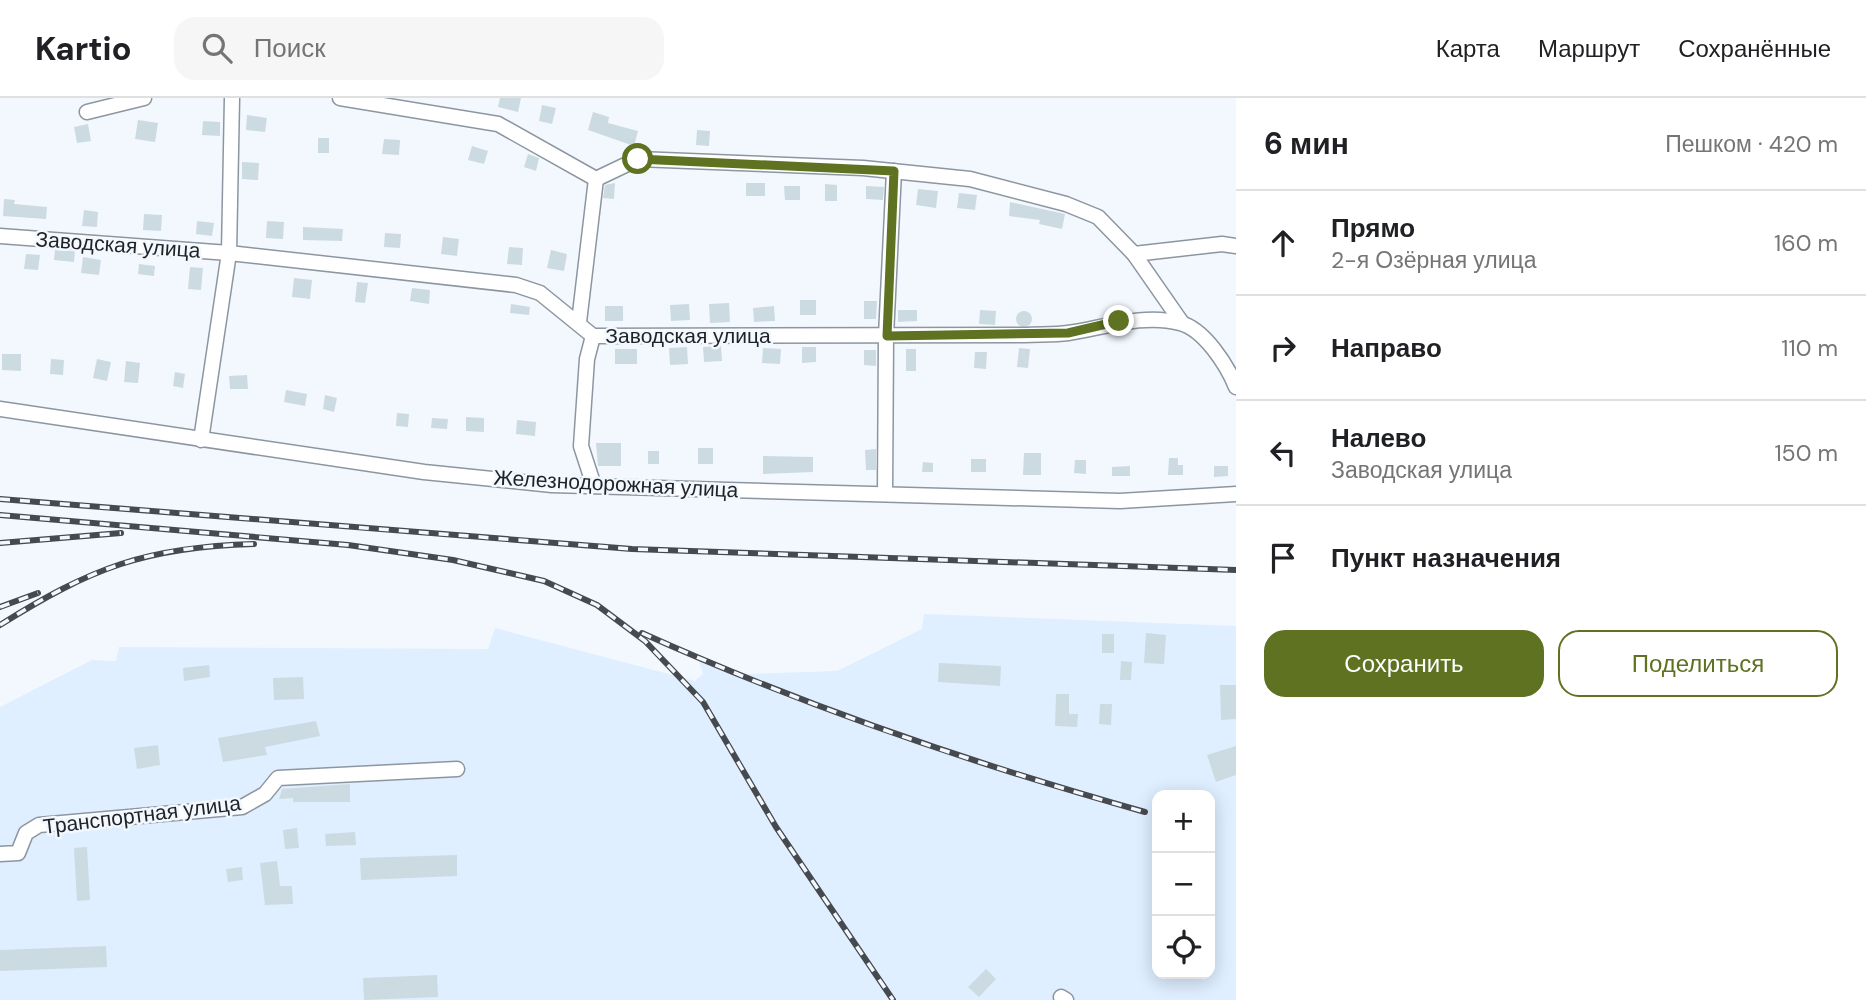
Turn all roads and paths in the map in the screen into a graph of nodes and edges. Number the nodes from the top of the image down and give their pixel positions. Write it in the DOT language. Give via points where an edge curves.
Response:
graph roads {
  1 [pos="144,98"];
  2 [pos="232,98"];
  3 [pos="340,98"];
  4 [pos="87,112"];
  5 [pos="894,171"];
  6 [pos="596,179"];
  7 [pos="0,236"];
  8 [pos="1236,246"];
  9 [pos="229,253"];
  10 [pos="1134,254"];
  11 [pos="579,322"];
  12 [pos="1182,323"];
  13 [pos="593,336"];
  14 [pos="887,336"];
  15 [pos="1236,387"];
  16 [pos="0,409"];
  17 [pos="201,440"];
  18 [pos="594,486"];
  19 [pos="885,494"];
  20 [pos="1236,494"];
  21 [pos="457,769"];
  22 [pos="0,854"];
  1 -- 4 [label="street"];
  2 -- 9 [label="street"];
  3 -- 6 [label="street" via="498,124"];
  5 -- 6 [label="street" via="638,159"];
  5 -- 10 [label="street" via="970,179 1066,204 1098,217"];
  5 -- 14 [label="street"];
  6 -- 11 [label="street"];
  7 -- 9 [label="street, Заводская улица"];
  8 -- 10 [label="street"];
  9 -- 11 [label="street, Заводская улица" via="516,285 540,293"];
  9 -- 17 [label="street"];
  10 -- 12 [label="street"];
  11 -- 13 [label="street, Заводская улица"];
  12 -- 14 [label="street, Заводская улица" via="1119,321 1035,335"];
  12 -- 15 [label="street" via="1209,344 1227,366"];
  13 -- 14 [label="street, Заводская улица"];
  13 -- 18 [label="street" via="581,446"];
  14 -- 19 [label="street"];
  16 -- 17 [label="street, Железнодорожная улица"];
  17 -- 18 [label="street, Железнодорожная улица" via="424,472"];
  18 -- 19 [label="street, Железнодорожная улица"];
  19 -- 20 [label="street, Железнодорожная улица" via="1120,501"];
  21 -- 22 [label="street, Транспортная улица" via="278,778 265,794 242,807 39,825 26,833 18,853"];
}
